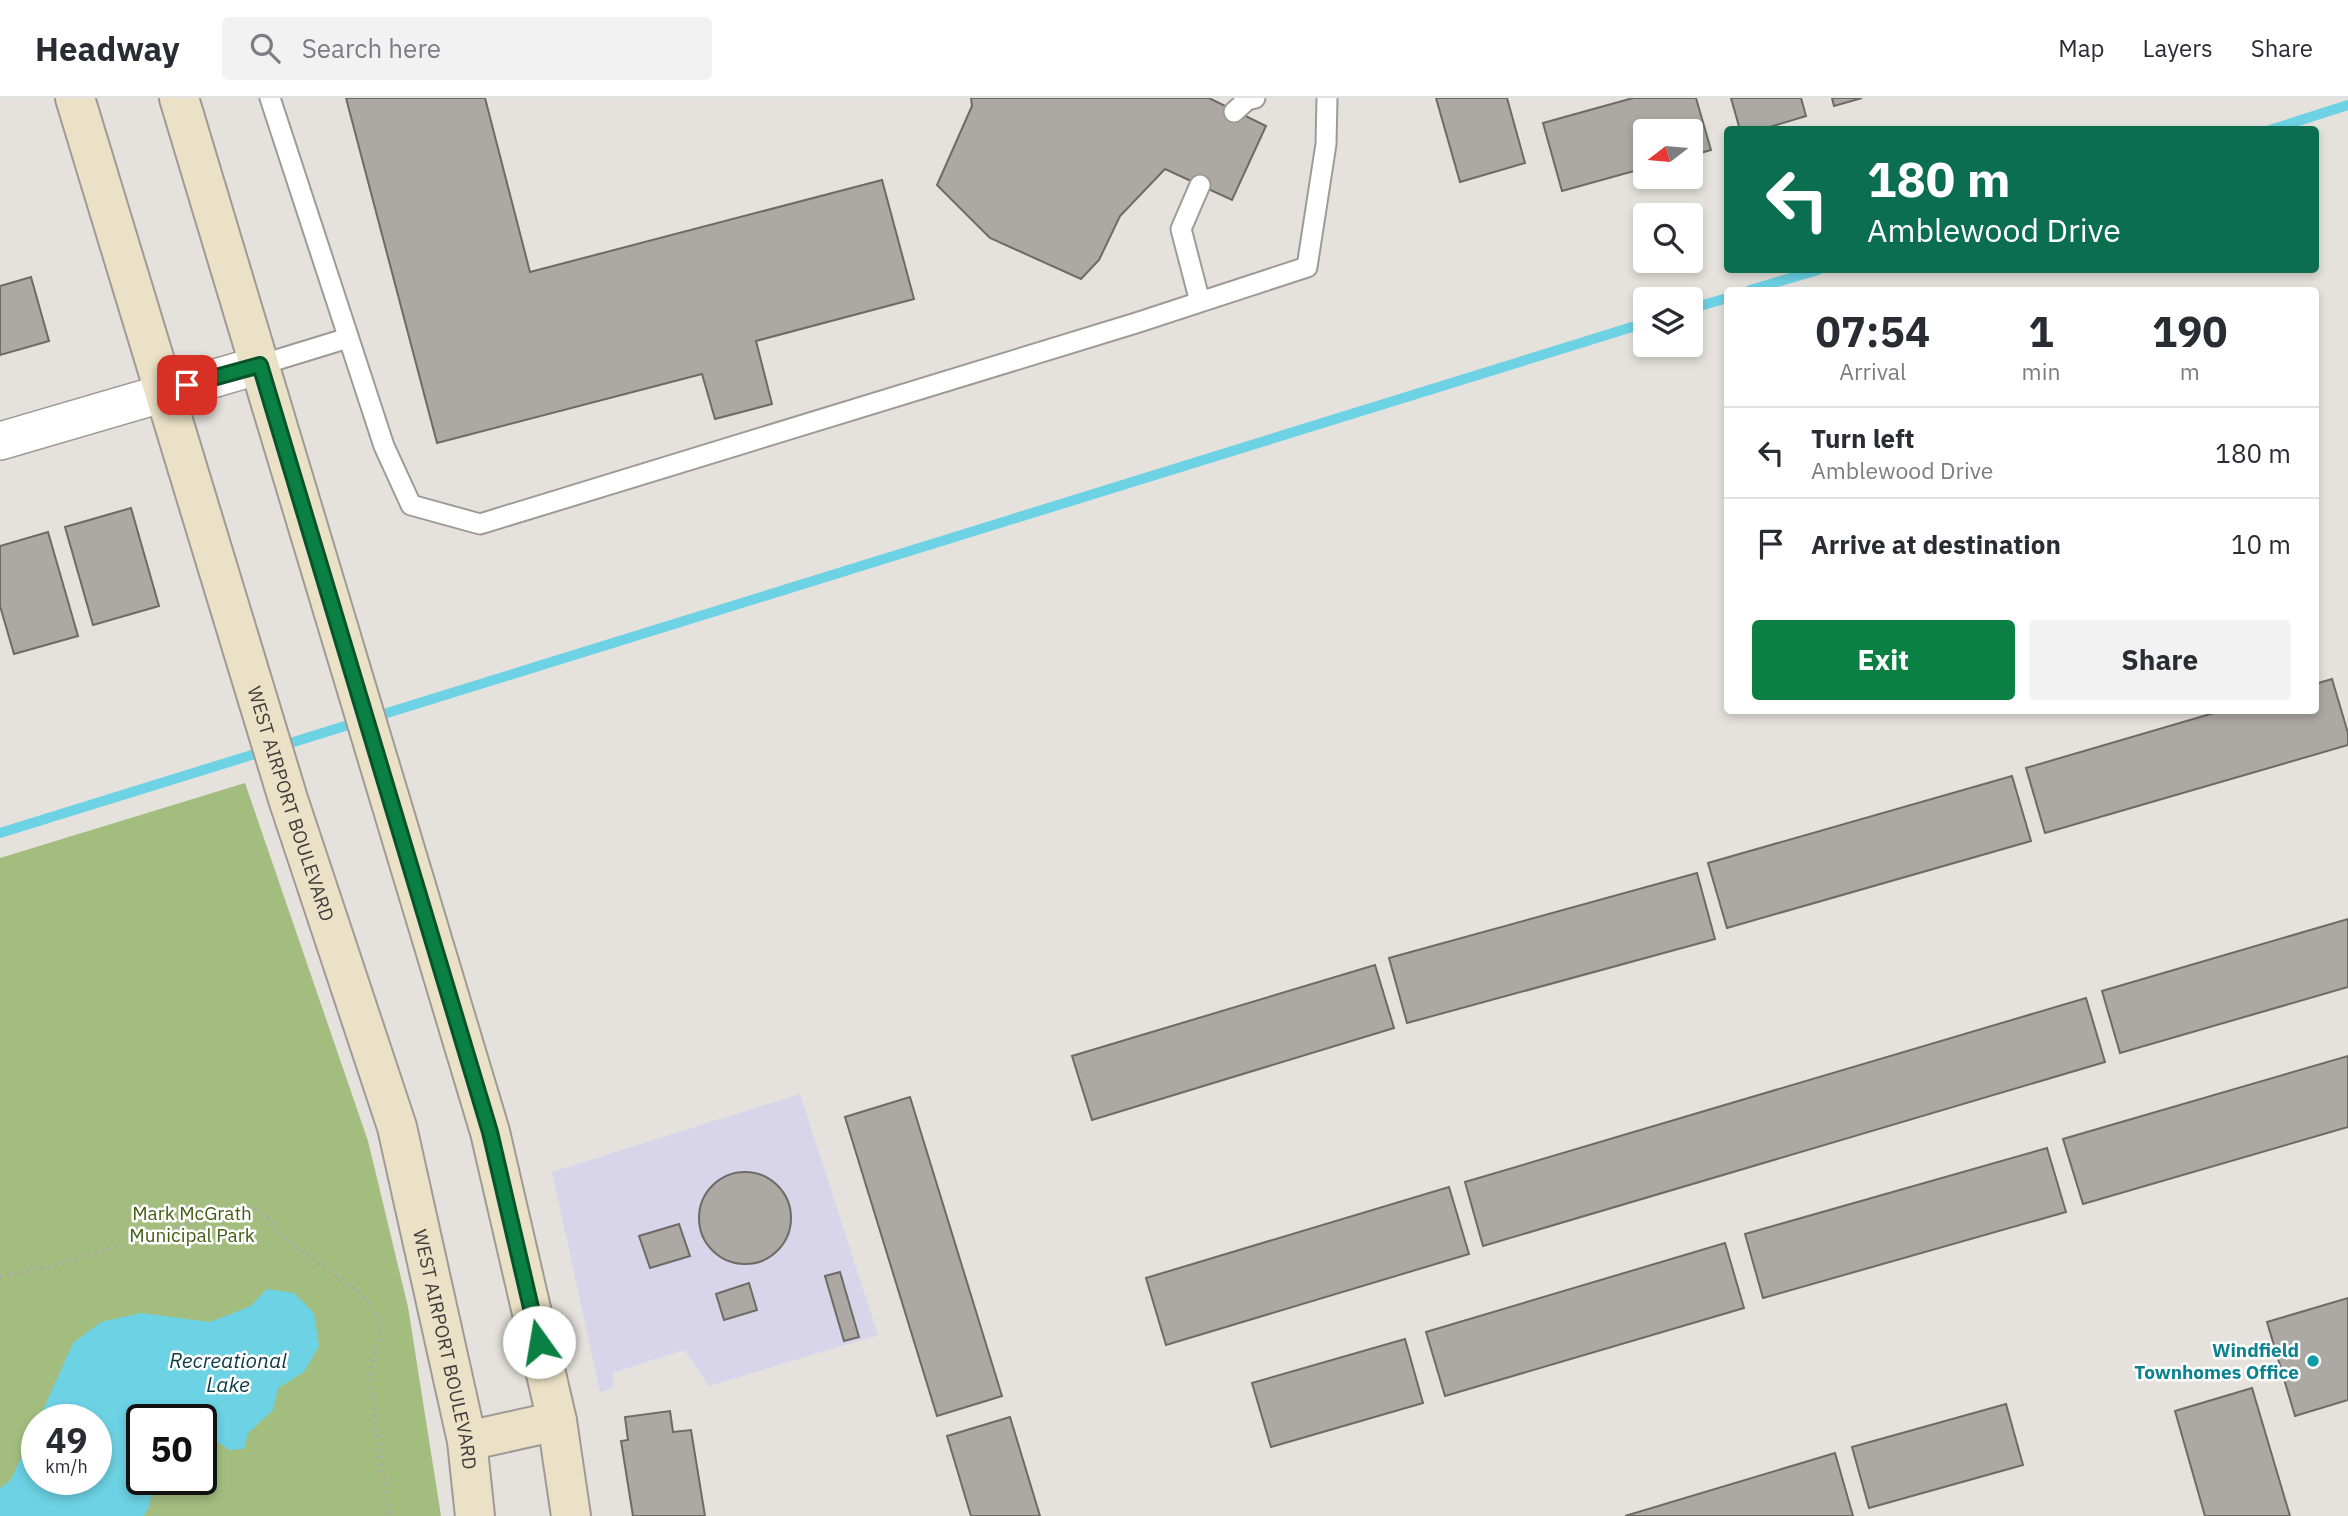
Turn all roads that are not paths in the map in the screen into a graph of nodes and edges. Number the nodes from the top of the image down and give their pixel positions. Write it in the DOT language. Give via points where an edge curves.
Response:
graph roads {
  1 [pos="75,98"];
  2 [pos="179,98"];
  3 [pos="270,98"];
  4 [pos="1255,98"];
  5 [pos="1327,98"];
  6 [pos="1234,112"];
  7 [pos="1200,185"];
  8 [pos="1200,302"];
  9 [pos="348,338"];
  10 [pos="260,365"];
  11 [pos="163,392"];
  12 [pos="0,441"];
  13 [pos="557,1421"];
  14 [pos="467,1441"];
  15 [pos="475,1516"];
  16 [pos="571,1516"];
  1 -- 11 [label="main road, WEST AIRPORT BOULEVARD"];
  2 -- 10 [label="main road"];
  3 -- 9 [label="lane"];
  4 -- 6 [label="lane"];
  5 -- 8 [label="lane" via="1326,145 1307,267"];
  7 -- 8 [label="lane" via="1181,229"];
  8 -- 9 [label="lane" via="480,524 411,505 384,446"];
  9 -- 10 [label="lane"];
  10 -- 11 [label="street"];
  10 -- 13 [label="main road" via="490,1132"];
  11 -- 12 [label="street"];
  11 -- 14 [label="main road, WEST AIRPORT BOULEVARD" via="288,799 397,1126"];
  13 -- 14 [label="main road"];
  13 -- 16 [label="main road"];
  14 -- 15 [label="main road, WEST AIRPORT BOULEVARD"];
}
